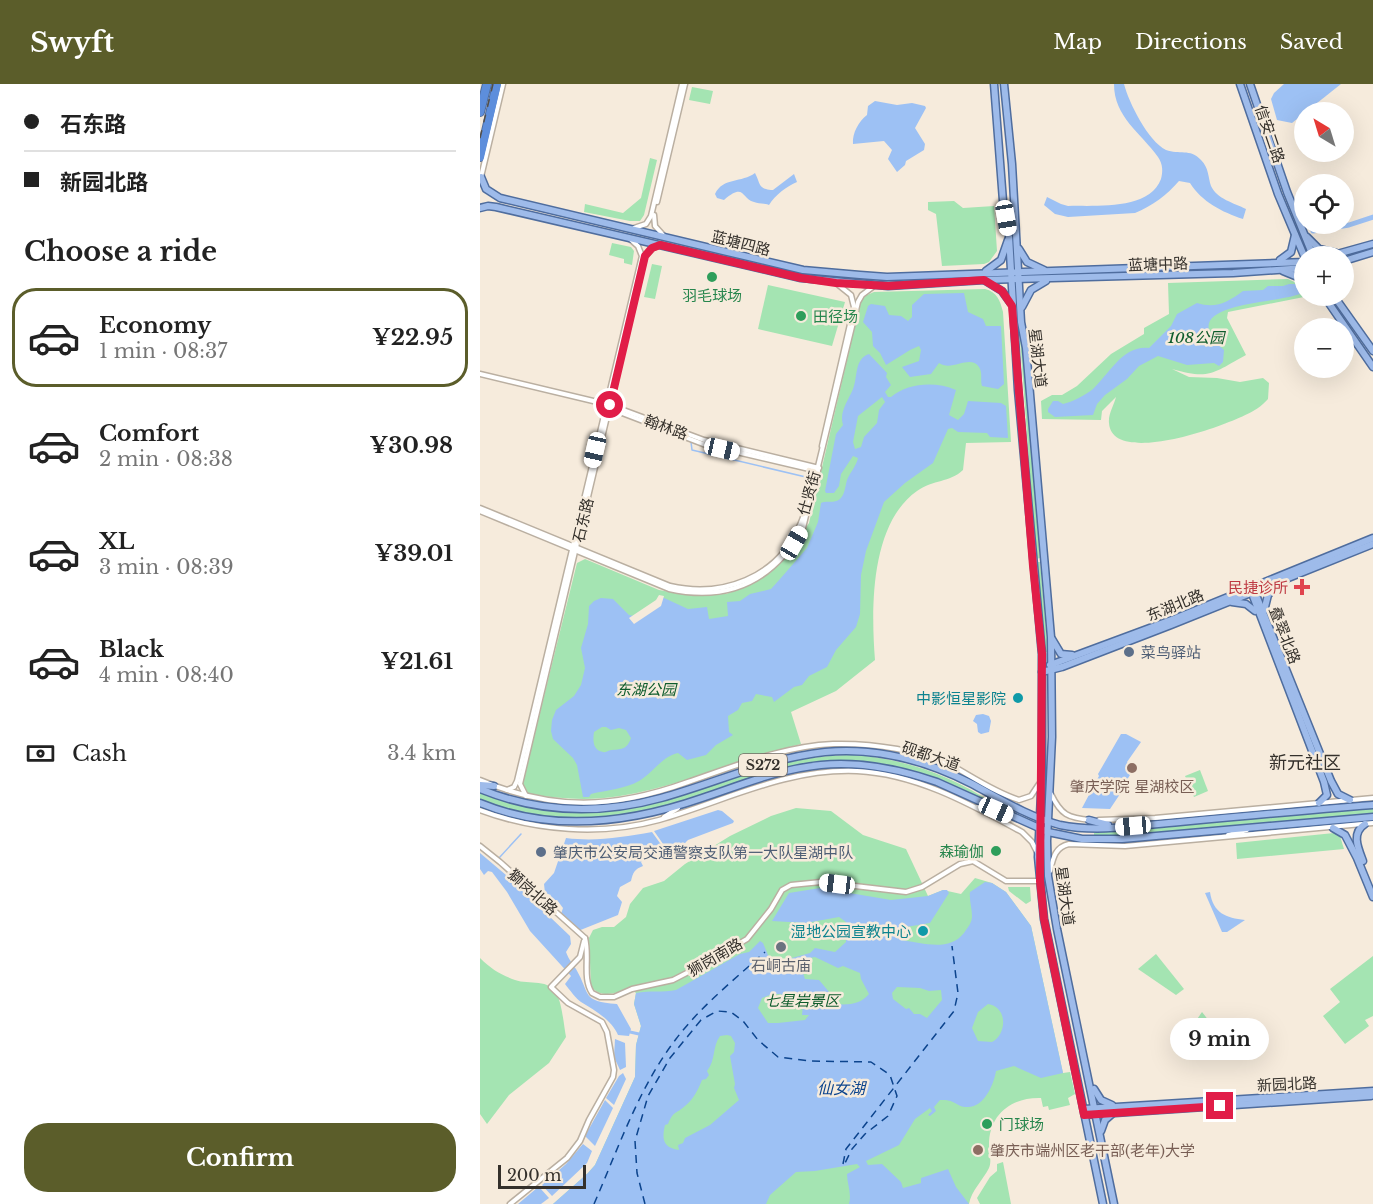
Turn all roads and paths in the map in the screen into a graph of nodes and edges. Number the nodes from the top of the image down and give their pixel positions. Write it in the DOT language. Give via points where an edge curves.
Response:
graph roads {
  1 [pos="487,84"];
  2 [pos="497,84"];
  3 [pos="502,84"];
  4 [pos="684,84"];
  5 [pos="994,84"];
  6 [pos="1004,84"];
  7 [pos="1240,84"];
  8 [pos="1251,84"];
  9 [pos="480,112"];
  10 [pos="482,159"];
  11 [pos="481,179"];
  12 [pos="1287,192"];
  13 [pos="1278,194"];
  14 [pos="526,205"];
  15 [pos="480,208"];
  16 [pos="1294,210"];
  17 [pos="523,213"];
  18 [pos="631,228"];
  19 [pos="1304,234"];
  20 [pos="1295,235"];
  21 [pos="665,236"];
  22 [pos="1009,236"];
  23 [pos="627,237"];
  24 [pos="1373,244"];
  25 [pos="660,245"];
  26 [pos="1017,246"];
  27 [pos="1299,246"];
  28 [pos="1316,246"];
  29 [pos="707,247"];
  30 [pos="1354,250"];
  31 [pos="1373,252"];
  32 [pos="643,256"];
  33 [pos="705,256"];
  34 [pos="1354,258"];
  35 [pos="1294,261"];
  36 [pos="1276,262"];
  37 [pos="1211,264"];
  38 [pos="1096,269"];
  39 [pos="1294,269"];
  40 [pos="802,270"];
  41 [pos="1280,270"];
  42 [pos="1048,272"];
  43 [pos="1212,274"];
  44 [pos="912,276"];
  45 [pos="983,276"];
  46 [pos="1015,276"];
  47 [pos="1294,276"];
  48 [pos="801,278"];
  49 [pos="1096,278"];
  50 [pos="1050,279"];
  51 [pos="836,283"];
  52 [pos="876,285"];
  53 [pos="912,285"];
  54 [pos="1012,306"];
  55 [pos="1341,306"];
  56 [pos="1020,310"];
  57 [pos="1013,322"];
  58 [pos="1021,322"];
  59 [pos="1357,328"];
  60 [pos="1354,329"];
  61 [pos="1354,340"];
  62 [pos="1373,351"];
  63 [pos="1373,367"];
  64 [pos="480,375"];
  65 [pos="607,406"];
  66 [pos="817,469"];
  67 [pos="480,510"];
  68 [pos="1373,538"];
  69 [pos="1373,544"];
  70 [pos="574,548"];
  71 [pos="1280,581"];
  72 [pos="1252,591"];
  73 [pos="1238,595"];
  74 [pos="1230,602"];
  75 [pos="1262,616"];
  76 [pos="1051,637"];
  77 [pos="1083,656"];
  78 [pos="1052,667"];
  79 [pos="1042,669"];
  80 [pos="1051,772"];
  81 [pos="1042,773"];
  82 [pos="918,776"];
  83 [pos="970,777"];
  84 [pos="480,780"];
  85 [pos="1041,781"];
  86 [pos="1328,782"];
  87 [pos="519,783"];
  88 [pos="687,783"];
  89 [pos="494,786"];
  90 [pos="480,787"];
  91 [pos="935,788"];
  92 [pos="506,790"];
  93 [pos="1051,794"];
  94 [pos="991,795"];
  95 [pos="526,797"];
  96 [pos="663,798"];
  97 [pos="999,799"];
  98 [pos="1373,799"];
  99 [pos="1350,800"];
  100 [pos="550,801"];
  101 [pos="1319,802"];
  102 [pos="480,803"];
  103 [pos="1304,804"];
  104 [pos="682,805"];
  105 [pos="970,805"];
  106 [pos="1373,805"];
  107 [pos="480,810"];
  108 [pos="574,810"];
  109 [pos="996,810"];
  110 [pos="1278,813"];
  111 [pos="1040,817"];
  112 [pos="1373,817"];
  113 [pos="534,818"];
  114 [pos="1155,818"];
  115 [pos="658,820"];
  116 [pos="1089,820"];
  117 [pos="1049,821"];
  118 [pos="1373,823"];
  119 [pos="1290,824"];
  120 [pos="1365,824"];
  121 [pos="1133,826"];
  122 [pos="553,827"];
  123 [pos="1114,827"];
  124 [pos="1093,828"];
  125 [pos="1323,828"];
  126 [pos="1333,828"];
  127 [pos="1039,829"];
  128 [pos="1250,829"];
  129 [pos="1048,832"];
  130 [pos="1132,838"];
  131 [pos="1218,838"];
  132 [pos="1094,840"];
  133 [pos="1163,842"];
  134 [pos="480,846"];
  135 [pos="1355,847"];
  136 [pos="1038,857"];
  137 [pos="1048,876"];
  138 [pos="1039,879"];
  139 [pos="1373,887"];
  140 [pos="1373,897"];
  141 [pos="585,939"];
  142 [pos="1081,1040"];
  143 [pos="1070,1042"];
  144 [pos="1090,1084"];
  145 [pos="1373,1094"];
  146 [pos="1115,1109"];
  147 [pos="1096,1111"];
  148 [pos="1084,1112"];
  149 [pos="1100,1135"];
  150 [pos="1102,1149"];
  151 [pos="1092,1150"];
  152 [pos="510,1204"];
  153 [pos="1103,1204"];
  154 [pos="1114,1204"];
  1 -- 9 [label="highway"];
  2 -- 10 [label="highway"];
  3 -- 10 [label="street"];
  4 -- 18 [label="street" via="651,216 646,224"];
  4 -- 21 [label="street" via="653,217 656,229"];
  5 -- 22 [label="main road, 星湖大道"];
  6 -- 26 [label="main road, 星湖大道"];
  7 -- 13 [label="main road, 信安二路"];
  8 -- 12 [label="main road, 信安二路"];
  10 -- 11 [label="street"];
  11 -- 14 [label="main road, 蓝塘四路" via="492,194"];
  12 -- 13 [label="main road"];
  12 -- 16 [label="main road, 信安二路"];
  13 -- 20 [label="main road, 信安二路"];
  14 -- 17 [label="main road" via="522,207"];
  14 -- 18 [label="main road, 蓝塘四路"];
  15 -- 17 [label="main road, 蓝塘四路" via="492,206"];
  17 -- 23 [label="main road, 蓝塘四路"];
  18 -- 21 [label="main road, 蓝塘四路"];
  19 -- 28 [label="main road"];
  20 -- 27 [label="main road, 信安二路"];
  20 -- 36 [label="main road" via="1291,252"];
  21 -- 29 [label="main road, 蓝塘四路"];
  22 -- 45 [label="main road" via="1001,260"];
  22 -- 46 [label="main road, 星湖大道"];
  23 -- 25 [label="main road, 蓝塘四路"];
  23 -- 32 [label="street"];
  24 -- 30 [label="main road"];
  25 -- 32 [label="street"];
  25 -- 33 [label="main road, 蓝塘四路"];
  26 -- 42 [label="main road" via="1028,262"];
  26 -- 46 [label="main road, 星湖大道"];
  29 -- 33 [label="main road"];
  29 -- 40 [label="main road, 蓝塘四路"];
  31 -- 34 [label="main road"];
  32 -- 65 [label="street, 石东路"];
  33 -- 48 [label="main road, 蓝塘四路"];
  35 -- 36 [label="main road, 蓝塘中路"];
  36 -- 37 [label="main road, 蓝塘中路"];
  37 -- 38 [label="main road, 蓝塘中路"];
  37 -- 43 [label="main road"];
  38 -- 42 [label="main road, 蓝塘中路"];
  38 -- 49 [label="main road"];
  39 -- 41 [label="main road, 蓝塘中路"];
  40 -- 44 [label="main road, 蓝塘四路"];
  40 -- 48 [label="main road"];
  41 -- 43 [label="main road, 蓝塘中路"];
  41 -- 47 [label="main road"];
  42 -- 46 [label="main road, 蓝塘中路"];
  43 -- 49 [label="main road, 蓝塘中路"];
  44 -- 45 [label="main road, 蓝塘四路"];
  44 -- 53 [label="main road" via="917,282"];
  45 -- 46 [label="main road, 蓝塘四路"];
  45 -- 53 [label="main road, 蓝塘四路"];
  45 -- 54 [label="main road" via="1002,291"];
  46 -- 50 [label="main road, 蓝塘中路"];
  46 -- 54 [label="main road, 星湖大道"];
  46 -- 56 [label="main road, 星湖大道"];
  48 -- 51 [label="main road, 蓝塘四路"];
  49 -- 50 [label="main road, 蓝塘中路"];
  50 -- 56 [label="main road" via="1031,290"];
  51 -- 52 [label="main road, 蓝塘四路"];
  51 -- 66 [label="street, 仕贤街" via="851,295 854,307"];
  52 -- 53 [label="main road, 蓝塘四路"];
  52 -- 66 [label="street" via="858,302"];
  54 -- 57 [label="main road, 星湖大道"];
  55 -- 59 [label="main road"];
  56 -- 58 [label="main road, 星湖大道"];
  57 -- 58 [label="main road"];
  57 -- 79 [label="main road, 星湖大道"];
  58 -- 76 [label="main road, 星湖大道"];
  59 -- 60 [label="main road"];
  59 -- 62 [label="main road"];
  61 -- 63 [label="main road"];
  64 -- 65 [label="street, 翰林路"];
  65 -- 66 [label="street, 翰林路" via="703,444"];
  65 -- 70 [label="street, 石东路"];
  66 -- 70 [label="street, 仕贤街" via="792,541 771,565 732,586 704,591 670,586"];
  67 -- 70 [label="street, 仕贤街"];
  68 -- 72 [label="main road, 东湖北路"];
  69 -- 71 [label="main road, 东湖北路"];
  70 -- 87 [label="street, 石东路"];
  71 -- 72 [label="main road, 东湖北路"];
  71 -- 75 [label="main road" via="1268,595"];
  72 -- 73 [label="main road, 东湖北路"];
  72 -- 75 [label="main road, 叠翠北路"];
  73 -- 74 [label="main road, 东湖北路"];
  73 -- 77 [label="main road, 东湖北路"];
  74 -- 75 [label="main road" via="1246,604"];
  74 -- 77 [label="main road, 东湖北路"];
  75 -- 86 [label="main road, 叠翠北路"];
  76 -- 77 [label="main road" via="1061,654"];
  76 -- 78 [label="main road, 星湖大道"];
  77 -- 78 [label="main road, 东湖北路"];
  78 -- 79 [label="main road, 东湖北路"];
  78 -- 80 [label="main road, 星湖大道"];
  79 -- 81 [label="main road, 星湖大道"];
  80 -- 81 [label="main road"];
  80 -- 93 [label="main road, 星湖大道"];
  81 -- 85 [label="main road, 星湖大道"];
  82 -- 91 [label="street"];
  82 -- 104 [label="main road, 砚都大道 / S272" via="866,765 819,765 767,776"];
  82 -- 109 [label="main road, 砚都大道 / S272"];
  83 -- 85 [label="street" via="1019,800 1031,796"];
  83 -- 88 [label="street" via="906,751 840,744 774,754"];
  83 -- 94 [label="street"];
  84 -- 89 [label="street"];
  85 -- 111 [label="main road, 星湖大道"];
  86 -- 99 [label="main road, 叠翠北路"];
  86 -- 101 [label="main road" via="1326,795"];
  87 -- 92 [label="street"];
  87 -- 95 [label="street"];
  88 -- 96 [label="street"];
  88 -- 100 [label="street" via="610,801"];
  89 -- 90 [label="main road"];
  89 -- 92 [label="street"];
  90 -- 108 [label="main road, 砚都大道 / S272" via="511,801"];
  91 -- 105 [label="street"];
  91 -- 115 [label="street" via="869,772 817,773 762,785"];
  92 -- 95 [label="street"];
  93 -- 116 [label="street" via="1064,814"];
  93 -- 117 [label="main road, 星湖大道"];
  94 -- 96 [label="main road, 砚都大道 / S272" via="921,762 846,751 776,761"];
  94 -- 97 [label="main road, 砚都大道 / S272"];
  95 -- 100 [label="street"];
  96 -- 108 [label="main road, 砚都大道 / S272" via="622,807"];
  97 -- 109 [label="main road"];
  97 -- 111 [label="main road, 砚都大道 / S272"];
  98 -- 99 [label="street"];
  99 -- 101 [label="street"];
  100 -- 108 [label="street"];
  101 -- 103 [label="street"];
  102 -- 113 [label="main road, 砚都大道 / S272"];
  103 -- 110 [label="street"];
  103 -- 114 [label="street"];
  104 -- 113 [label="main road, 砚都大道 / S272" via="637,817 599,821"];
  104 -- 115 [label="street"];
  105 -- 109 [label="street"];
  105 -- 136 [label="street" via="1022,832"];
  106 -- 110 [label="main road, 砚都大道 / S272"];
  107 -- 122 [label="street" via="522,823"];
  109 -- 127 [label="main road, 砚都大道 / S272"];
  110 -- 121 [label="main road, 砚都大道 / S272"];
  111 -- 117 [label="main road, 砚都大道 / S272"];
  111 -- 127 [label="main road, 星湖大道"];
  112 -- 119 [label="main road, 砚都大道 / S272"];
  113 -- 122 [label="street"];
  114 -- 116 [label="street"];
  114 -- 121 [label="street"];
  115 -- 122 [label="street" via="606,828"];
  116 -- 123 [label="main road"];
  117 -- 124 [label="main road, 砚都大道 / S272"];
  117 -- 129 [label="main road, 星湖大道"];
  118 -- 120 [label="street"];
  119 -- 125 [label="street"];
  119 -- 128 [label="main road, 砚都大道 / S272"];
  120 -- 126 [label="street"];
  120 -- 135 [label="main road" via="1356,833"];
  121 -- 123 [label="main road, 砚都大道 / S272"];
  123 -- 124 [label="main road, 砚都大道 / S272"];
  124 -- 132 [label="main road"];
  125 -- 126 [label="street"];
  125 -- 131 [label="street"];
  126 -- 135 [label="main road"];
  127 -- 129 [label="main road, 砚都大道 / S272"];
  127 -- 136 [label="main road, 星湖大道"];
  128 -- 130 [label="main road, 砚都大道 / S272"];
  128 -- 131 [label="street"];
  129 -- 132 [label="main road, 砚都大道 / S272"];
  129 -- 137 [label="main road, 星湖大道"];
  130 -- 132 [label="main road, 砚都大道 / S272"];
  130 -- 133 [label="street"];
  131 -- 133 [label="street"];
  133 -- 137 [label="street" via="1109,847 1065,845 1054,855"];
  134 -- 141 [label="street, 獅岗北路"];
  135 -- 139 [label="main road"];
  135 -- 140 [label="main road"];
  136 -- 138 [label="main road, 星湖大道"];
  137 -- 138 [label="main road" via="1044,874"];
  137 -- 142 [label="main road, 星湖大道"];
  138 -- 141 [label="street, 狮岗南路" via="1006,881 973,861 906,892 821,882 791,885 782,890 747,939 673,980 614,997 600,997 590,991"];
  138 -- 143 [label="main road, 星湖大道"];
  141 -- 152 [label="street" via="575,963 552,987 568,1003 602,1022 614,1077 567,1158"];
  142 -- 143 [label="main road"];
  142 -- 144 [label="main road, 星湖大道"];
  143 -- 148 [label="main road, 星湖大道"];
  144 -- 146 [label="main road" via="1101,1100"];
  144 -- 147 [label="main road, 星湖大道"];
  145 -- 146 [label="main road, 新园北路"];
  146 -- 147 [label="main road, 新园北路"];
  146 -- 149 [label="main road" via="1105,1120"];
  147 -- 148 [label="main road, 新园北路"];
  147 -- 149 [label="main road, 星湖大道"];
  148 -- 151 [label="main road, 星湖大道"];
  149 -- 150 [label="main road, 星湖大道"];
  150 -- 151 [label="main road"];
  150 -- 154 [label="main road, 星湖大道"];
  151 -- 153 [label="main road, 星湖大道"];
}
